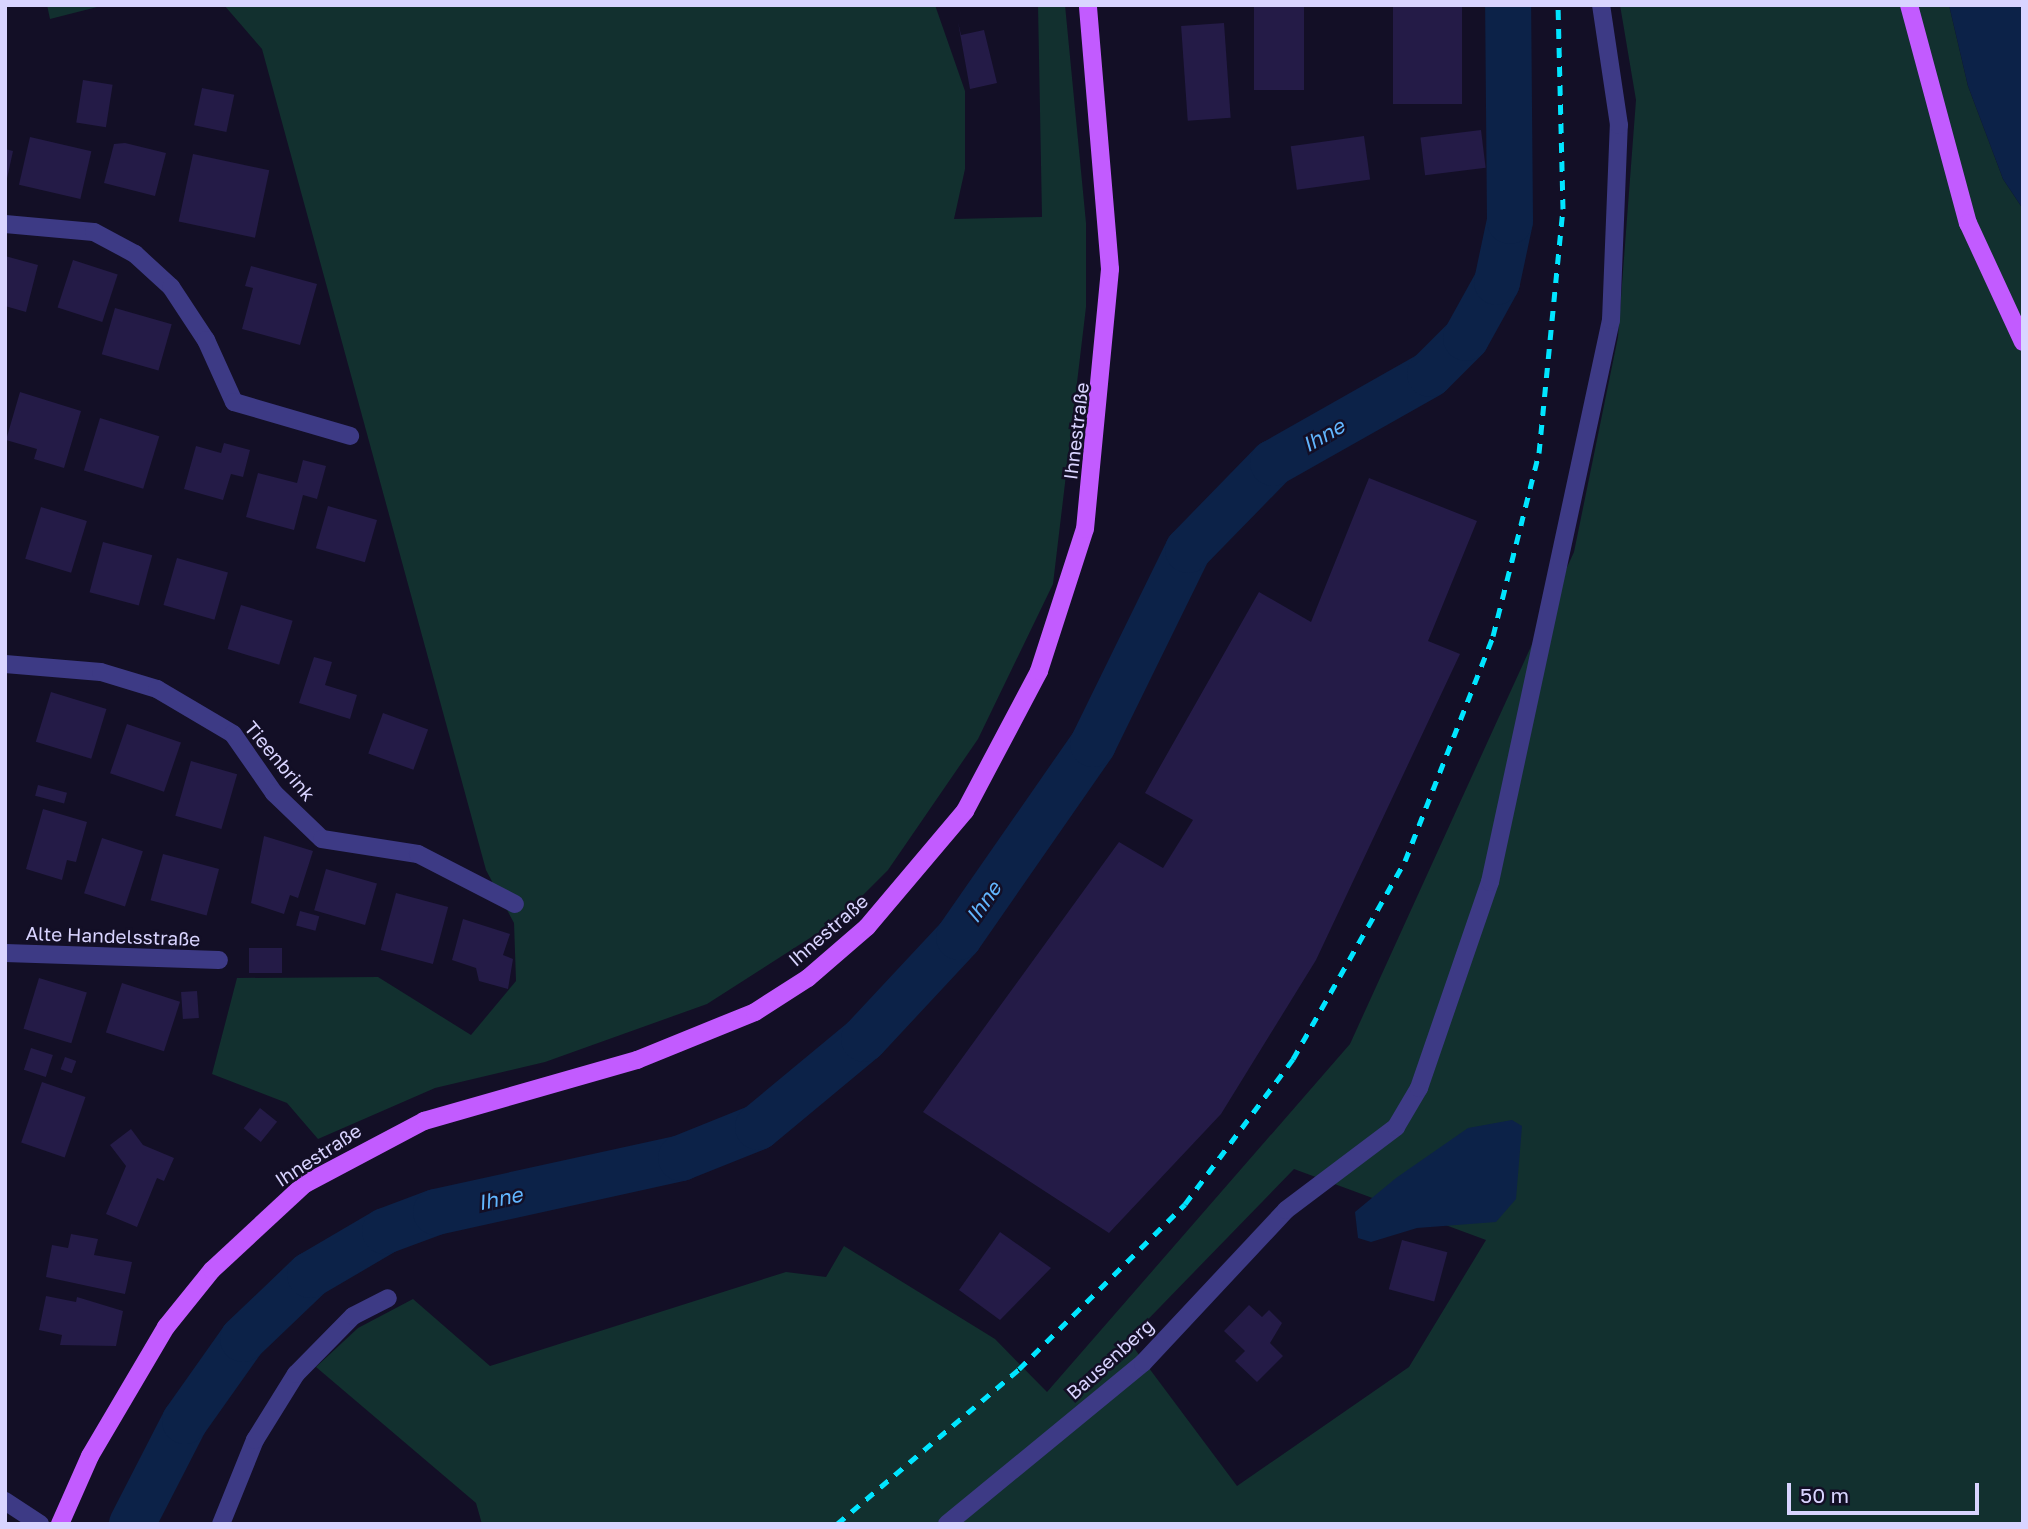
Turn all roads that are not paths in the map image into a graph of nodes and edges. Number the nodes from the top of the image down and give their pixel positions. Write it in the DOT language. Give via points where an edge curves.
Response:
graph roads {
  1 [pos="1087,5"];
  2 [pos="1601,5"];
  3 [pos="1909,5"];
  4 [pos="5,223"];
  5 [pos="2023,342"];
  6 [pos="350,436"];
  7 [pos="5,664"];
  8 [pos="515,904"];
  9 [pos="5,953"];
  10 [pos="219,960"];
  11 [pos="388,1298"];
  12 [pos="5,1501"];
  13 [pos="40,1524"];
  14 [pos="60,1524"];
  15 [pos="221,1524"];
  16 [pos="947,1524"];
  1 -- 14 [label="main road, Ihnestraße" via="1110,269 1085,528 1039,671 965,811 867,928 808,978 755,1012 637,1060 424,1121 305,1184 212,1270 166,1327 90,1456"];
  2 -- 16 [label="street, Bausenberg" via="1619,125 1611,320 1490,882 1419,1087 1396,1127 1286,1210 1143,1363"];
  3 -- 5 [label="main road" via="1968,223"];
  4 -- 6 [label="street" via="94,232 135,254 171,287 206,340 234,402"];
  7 -- 8 [label="street, Tieenbrink" via="101,672 156,689 233,734 274,793 322,839 418,854"];
  9 -- 10 [label="street, Alte Handelsstraße"];
  11 -- 15 [label="street" via="353,1317 296,1374 255,1440"];
  12 -- 13 [label="street"];
}
